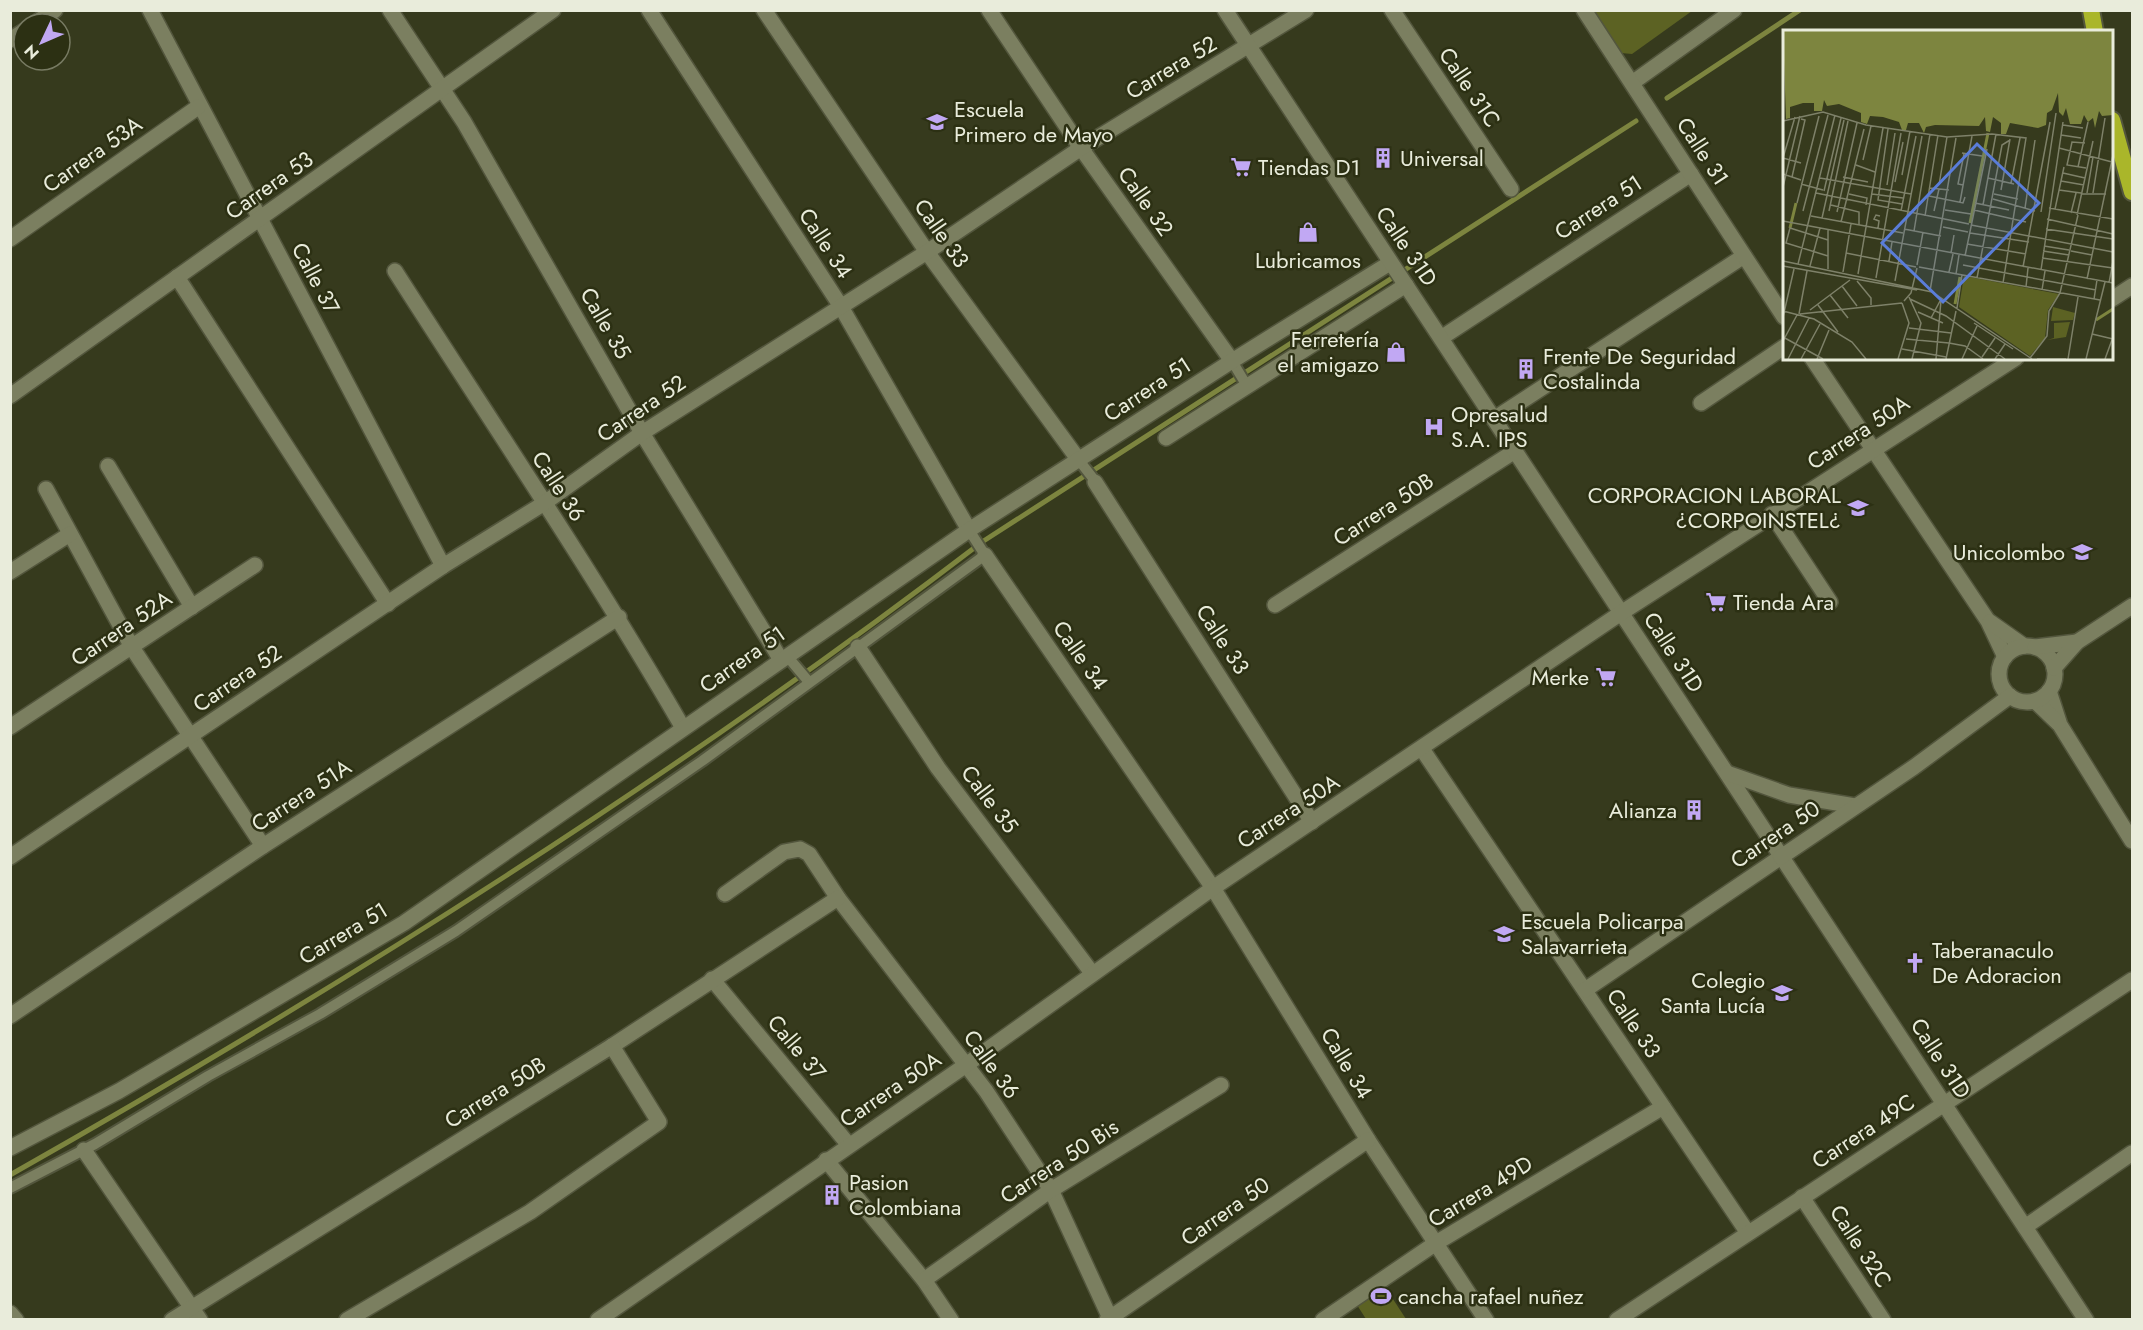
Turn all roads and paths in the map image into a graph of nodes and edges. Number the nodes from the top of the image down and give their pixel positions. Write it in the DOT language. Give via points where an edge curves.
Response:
graph roads {
  1 [pos="150,10"];
  2 [pos="390,10"];
  3 [pos="554,10"];
  4 [pos="649,10"];
  5 [pos="764,10"];
  6 [pos="989,10"];
  7 [pos="1225,10"];
  8 [pos="1306,10"];
  9 [pos="1392,10"];
  10 [pos="1584,10"];
  11 [pos="1734,10"];
  12 [pos="2091,10"];
  13 [pos="2095,30"];
  14 [pos="1248,46"];
  15 [pos="1632,83"];
  16 [pos="444,90"];
  17 [pos="198,106"];
  18 [pos="2113,123"];
  19 [pos="1081,148"];
  20 [pos="1691,174"];
  21 [pos="1511,189"];
  22 [pos="2133,192"];
  23 [pos="260,220"];
  24 [pos="10,239"];
  25 [pos="927,252"];
  26 [pos="1744,256"];
  27 [pos="1390,263"];
  28 [pos="395,271"];
  29 [pos="177,277"];
  30 [pos="1406,285"];
  31 [pos="2133,286"];
  32 [pos="2113,298"];
  33 [pos="840,305"];
  34 [pos="1783,314"];
  35 [pos="1441,338"];
  36 [pos="1783,348"];
  37 [pos="1813,360"];
  38 [pos="2013,360"];
  39 [pos="1234,364"];
  40 [pos="1246,384"];
  41 [pos="10,396"];
  42 [pos="1701,403"];
  43 [pos="1494,419"];
  44 [pos="642,433"];
  45 [pos="1166,438"];
  46 [pos="1871,450"];
  47 [pos="1515,451"];
  48 [pos="1080,462"];
  49 [pos="108,466"];
  50 [pos="1093,479"];
  51 [pos="46,489"];
  52 [pos="543,504"];
  53 [pos="1772,514"];
  54 [pos="70,534"];
  55 [pos="971,534"];
  56 [pos="983,553"];
  57 [pos="255,565"];
  58 [pos="443,566"];
  59 [pos="10,572"];
  60 [pos="1830,602"];
  61 [pos="388,604"];
  62 [pos="1275,605"];
  63 [pos="2133,606"];
  64 [pos="192,608"];
  65 [pos="1621,613"];
  66 [pos="619,617"];
  67 [pos="1988,621"];
  68 [pos="2077,642"];
  69 [pos="858,647"];
  70 [pos="2030,647"];
  71 [pos="133,648"];
  72 [pos="2005,657"];
  73 [pos="786,659"];
  74 [pos="2054,668"];
  75 [pos="807,680"];
  76 [pos="2006,690"];
  77 [pos="2049,691"];
  78 [pos="2035,701"];
  79 [pos="2060,725"];
  80 [pos="10,727"];
  81 [pos="683,728"];
  82 [pos="193,736"];
  83 [pos="1422,749"];
  84 [pos="1727,773"];
  85 [pos="1855,806"];
  86 [pos="1312,822"];
  87 [pos="2133,841"];
  88 [pos="263,846"];
  89 [pos="1781,856"];
  90 [pos="10,857"];
  91 [pos="1213,888"];
  92 [pos="725,894"];
  93 [pos="838,898"];
  94 [pos="1092,973"];
  95 [pos="711,979"];
  96 [pos="2133,980"];
  97 [pos="1585,990"];
  98 [pos="10,1016"];
  99 [pos="612,1046"];
  100 [pos="966,1065"];
  101 [pos="1221,1085"];
  102 [pos="1945,1105"];
  103 [pos="1663,1107"];
  104 [pos="1368,1140"];
  105 [pos="848,1144"];
  106 [pos="10,1148"];
  107 [pos="84,1150"];
  108 [pos="2133,1153"];
  109 [pos="826,1160"];
  110 [pos="10,1188"];
  111 [pos="1051,1190"];
  112 [pos="1802,1197"];
  113 [pos="2025,1227"];
  114 [pos="1748,1233"];
  115 [pos="1436,1244"];
  116 [pos="924,1280"];
  117 [pos="190,1306"];
  118 [pos="10,1313"];
  119 [pos="1109,1318"];
  120 [pos="16,1320"];
  121 [pos="172,1320"];
  122 [pos="200,1320"];
  123 [pos="347,1320"];
  124 [pos="598,1320"];
  125 [pos="951,1320"];
  126 [pos="1323,1320"];
  127 [pos="1485,1320"];
  128 [pos="1617,1320"];
  129 [pos="1883,1320"];
  130 [pos="2086,1320"];
  1 -- 17 [label="street, Calle 37"];
  2 -- 16 [label="street, Calle 35"];
  3 -- 16 [label="street, Carrera 53"];
  4 -- 33 [label="street, Calle 34"];
  5 -- 25 [label="street, Calle 33"];
  6 -- 19 [label="street, Calle 32"];
  7 -- 14 [label="street, Calle 31D"];
  8 -- 14 [label="street, Carrera 52"];
  9 -- 21 [label="street, Calle 31C"];
  10 -- 15 [label="street, Calle 31"];
  11 -- 15 [label="street"];
  12 -- 13 [label="highway"];
  14 -- 19 [label="street, Carrera 52"];
  14 -- 27 [label="street, Calle 31D"];
  15 -- 20 [label="street, Calle 31"];
  16 -- 23 [label="street, Carrera 53"];
  16 -- 44 [label="street, Calle 35"];
  17 -- 23 [label="street, Calle 37"];
  17 -- 24 [label="street, Carrera 53A"];
  18 -- 22 [label="highway"];
  19 -- 25 [label="street, Carrera 52"];
  19 -- 39 [label="street, Calle 32"];
  20 -- 26 [label="street, Calle 31"];
  20 -- 35 [label="street, Carrera 51"];
  23 -- 29 [label="street, Carrera 53"];
  23 -- 58 [label="street, Calle 37"];
  25 -- 33 [label="street, Carrera 52"];
  25 -- 48 [label="street, Calle 33"];
  26 -- 34 [label="street, Calle 31"];
  26 -- 43 [label="street"];
  27 -- 30 [label="street, Calle 31D"];
  27 -- 39 [label="street, Carrera 51"];
  28 -- 52 [label="street, Calle 36"];
  29 -- 41 [label="street, Carrera 53"];
  29 -- 61 [label="street"];
  30 -- 35 [label="street, Calle 31D"];
  30 -- 40 [label="street"];
  31 -- 32 [label="street"];
  33 -- 44 [label="street, Carrera 52"];
  33 -- 55 [label="street, Calle 34"];
  35 -- 43 [label="street, Calle 31D"];
  36 -- 42 [label="street"];
  37 -- 46 [label="street"];
  38 -- 46 [label="street, Carrera 50A"];
  39 -- 40 [label="street, Calle 32"];
  39 -- 48 [label="street, Carrera 51"];
  40 -- 45 [label="street"];
  43 -- 47 [label="street, Calle 31D"];
  44 -- 52 [label="street, Carrera 52"];
  44 -- 73 [label="street, Calle 35"];
  46 -- 53 [label="street, Carrera 50A"];
  46 -- 67 [label="street"];
  47 -- 62 [label="street, Carrera 50B"];
  47 -- 65 [label="street, Calle 31D"];
  48 -- 50 [label="street, Calle 33"];
  48 -- 55 [label="street, Carrera 51"];
  49 -- 64 [label="street"];
  50 -- 86 [label="street, Calle 33"];
  51 -- 54 [label="street"];
  52 -- 58 [label="street, Carrera 52"];
  52 -- 66 [label="street, Calle 36"];
  53 -- 60 [label="street"];
  53 -- 65 [label="street, Carrera 50A"];
  54 -- 59 [label="street"];
  54 -- 71 [label="street"];
  55 -- 56 [label="street, Calle 34"];
  55 -- 73 [label="street, Carrera 51"];
  56 -- 69 [label="street"];
  56 -- 91 [label="street, Calle 34"];
  57 -- 64 [label="street, Carrera 52A"];
  58 -- 61 [label="street, Carrera 52"];
  61 -- 82 [label="street, Carrera 52"];
  63 -- 68 [label="street"];
  64 -- 71 [label="street, Carrera 52A"];
  65 -- 83 [label="street, Carrera 50A"];
  65 -- 84 [label="street, Calle 31D"];
  66 -- 81 [label="street, Calle 36"];
  66 -- 88 [label="street, Carrera 51A"];
  67 -- 70 [label="street"];
  67 -- 72 [label="street"];
  68 -- 70 [label="street"];
  68 -- 74 [label="street"];
  69 -- 75 [label="street"];
  69 -- 94 [label="street, Calle 35" via="938,768"];
  70 -- 72 [label="street" via="2014,650"];
  70 -- 74 [label="street" via="2048,655"];
  71 -- 80 [label="street, Carrera 52A"];
  71 -- 82 [label="street"];
  72 -- 76 [label="street" via="2000,670"];
  73 -- 75 [label="street, Calle 35"];
  73 -- 81 [label="street, Carrera 51"];
  74 -- 77 [label="street" via="2055,680"];
  75 -- 107 [label="street" via="702,761 456,931"];
  76 -- 78 [label="street" via="2022,702"];
  76 -- 85 [label="street, Carrera 50" via="1987,711"];
  77 -- 78 [label="street"];
  77 -- 79 [label="street"];
  78 -- 79 [label="street"];
  79 -- 87 [label="street"];
  81 -- 106 [label="street, Carrera 51" via="404,923 120,1091"];
  82 -- 88 [label="street"];
  82 -- 90 [label="street, Carrera 52"];
  83 -- 86 [label="street, Carrera 50A"];
  83 -- 97 [label="street, Calle 33"];
  84 -- 85 [label="street" via="1790,795"];
  84 -- 89 [label="street, Calle 31D"];
  85 -- 89 [label="street, Carrera 50"];
  86 -- 91 [label="street, Carrera 50A"];
  88 -- 98 [label="street, Carrera 51A"];
  89 -- 97 [label="street, Carrera 50"];
  89 -- 102 [label="street, Calle 31D"];
  91 -- 94 [label="street, Carrera 50A"];
  91 -- 104 [label="street, Calle 34"];
  92 -- 93 [label="street, Calle 36" via="784,852 800,849 809,854"];
  93 -- 95 [label="street, Carrera 50B"];
  93 -- 100 [label="street, Calle 36"];
  94 -- 100 [label="street, Carrera 50A"];
  95 -- 99 [label="street, Carrera 50B"];
  95 -- 105 [label="street, Calle 37"];
  96 -- 102 [label="street, Carrera 49C"];
  97 -- 103 [label="street, Calle 33"];
  99 -- 117 [label="street, Carrera 50B"];
  99 -- 123 [label="street" via="658,1122 530,1212"];
  100 -- 105 [label="street, Carrera 50A"];
  100 -- 111 [label="street, Calle 36"];
  101 -- 111 [label="street, Carrera 50 Bis"];
  102 -- 112 [label="street, Carrera 49C"];
  102 -- 113 [label="street, Calle 31D"];
  103 -- 114 [label="street, Calle 33"];
  103 -- 115 [label="street, Carrera 49D"];
  104 -- 115 [label="street, Calle 34"];
  104 -- 119 [label="street, Carrera 50"];
  105 -- 109 [label="street, Carrera 50A"];
  107 -- 110 [label="street"];
  107 -- 117 [label="street"];
  108 -- 113 [label="street"];
  109 -- 116 [label="street"];
  109 -- 124 [label="street, Carrera 50A"];
  111 -- 116 [label="street, Carrera 50 Bis"];
  111 -- 119 [label="street, Calle 36"];
  112 -- 114 [label="street, Carrera 49C"];
  112 -- 129 [label="street, Calle 32C"];
  113 -- 130 [label="street, Calle 31D"];
  114 -- 128 [label="street, Carrera 49C"];
  115 -- 126 [label="street, Carrera 49D"];
  115 -- 127 [label="street, Calle 34"];
  116 -- 125 [label="street"];
  117 -- 121 [label="street, Carrera 50B"];
  117 -- 122 [label="street"];
  118 -- 120 [label="street"];
}
